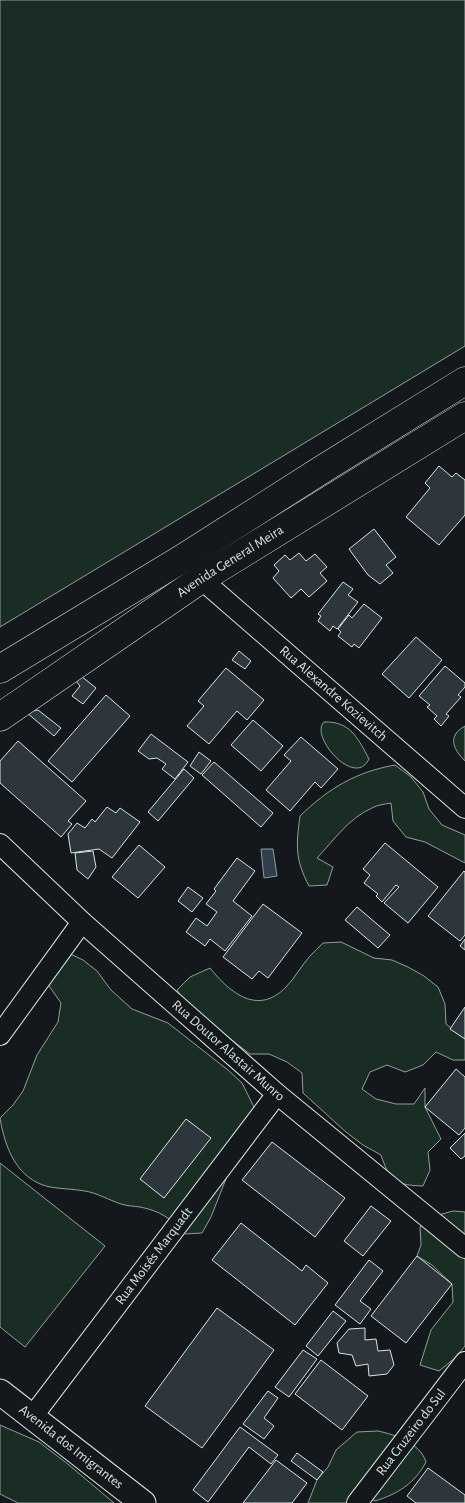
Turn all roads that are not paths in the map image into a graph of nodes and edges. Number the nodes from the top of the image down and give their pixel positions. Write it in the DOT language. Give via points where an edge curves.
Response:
graph roads {
  1 [pos="465,381"];
  2 [pos="462,421"];
  3 [pos="202,579"];
  4 [pos="0,669"];
  5 [pos="0,717"];
  6 [pos="465,808"];
  7 [pos="0,844"];
  8 [pos="82,922"];
  9 [pos="0,1035"];
  10 [pos="277,1094"];
  11 [pos="465,1248"];
  12 [pos="465,1362"];
  13 [pos="0,1392"];
  14 [pos="32,1417"];
  15 [pos="143,1503"];
  16 [pos="357,1503"];
  1 -- 4 [label="main road, Avenida General Meira"];
  2 -- 3 [label="main road, Avenida General Meira"];
  3 -- 5 [label="main road, Avenida General Meira"];
  3 -- 6 [label="street, Rua Alexandre Kozievitch"];
  7 -- 8 [label="street, Rua Doutor Alastair Munro"];
  8 -- 9 [label="street"];
  8 -- 10 [label="street, Rua Doutor Alastair Munro"];
  10 -- 11 [label="street, Rua Doutor Alastair Munro"];
  10 -- 14 [label="street, Rua Moisés Marquadt"];
  12 -- 16 [label="street, Rua Cruzeiro do Sul"];
  13 -- 14 [label="street, Avenida dos Imigrantes"];
  14 -- 15 [label="street, Avenida dos Imigrantes"];
}
